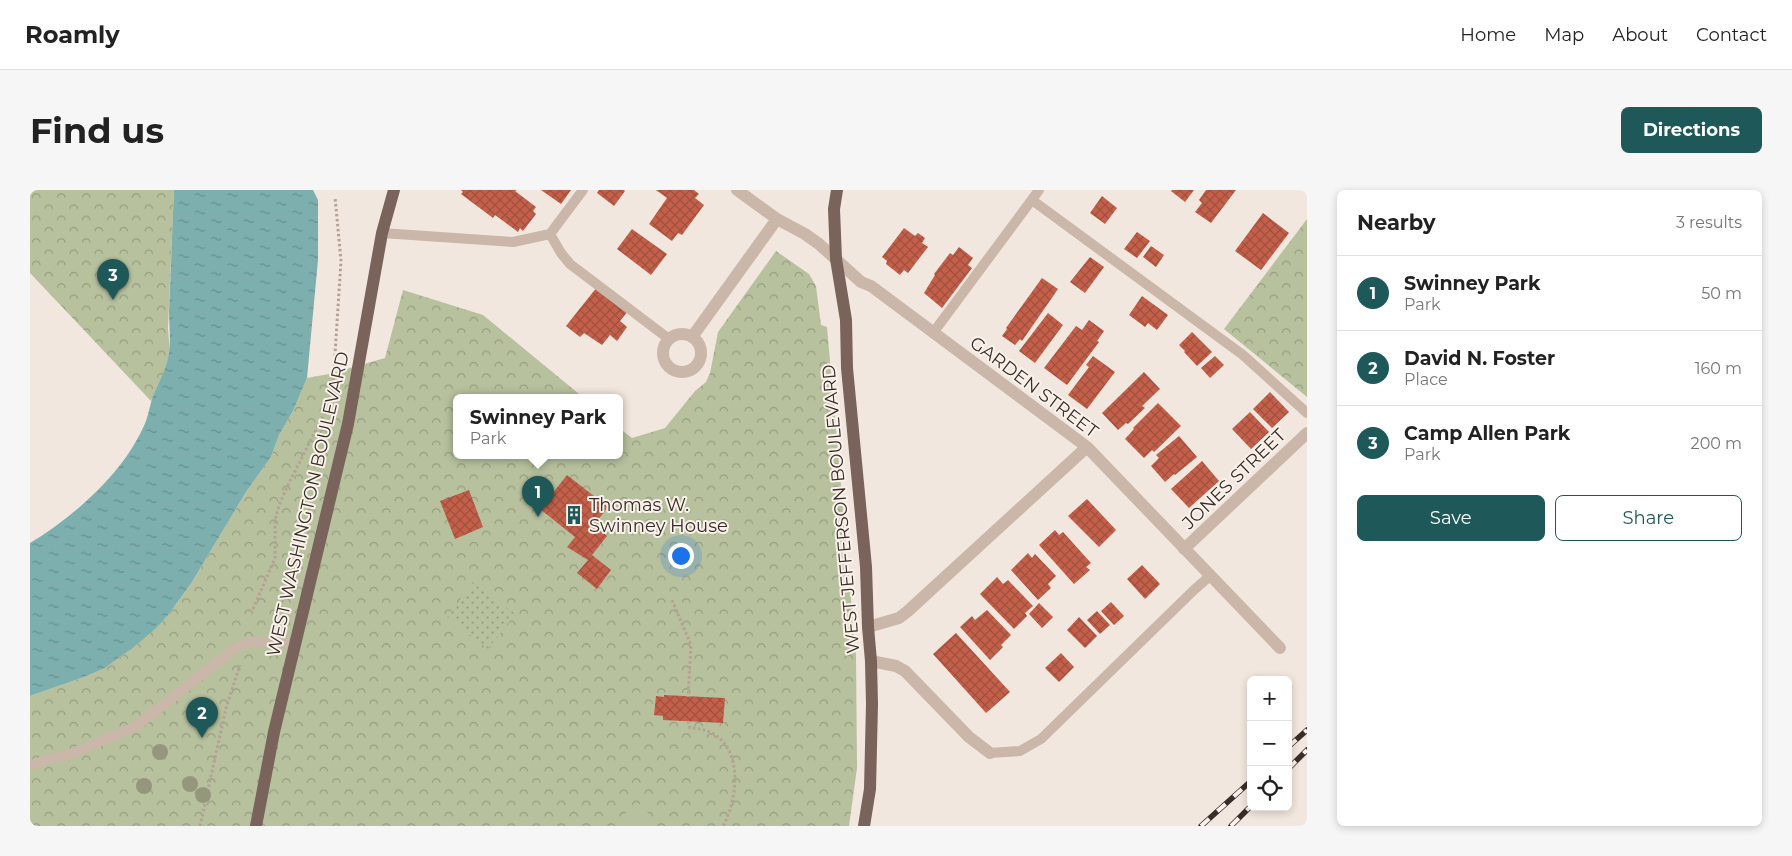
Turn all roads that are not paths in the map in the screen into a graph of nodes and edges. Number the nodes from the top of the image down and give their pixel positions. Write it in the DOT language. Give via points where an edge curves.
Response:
graph roads {
  1 [pos="583,190"];
  2 [pos="737,190"];
  3 [pos="837,190"];
  4 [pos="1039,190"];
  5 [pos="390,192"];
  6 [pos="1032,200"];
  7 [pos="777,219"];
  8 [pos="382,234"];
  9 [pos="550,234"];
  10 [pos="836,259"];
  11 [pos="933,333"];
  12 [pos="692,338"];
  13 [pos="669,340"];
  14 [pos="1307,413"];
  15 [pos="1307,433"];
  16 [pos="1086,447"];
  17 [pos="1184,550"];
  18 [pos="1210,576"];
  19 [pos="868,627"];
  20 [pos="295,642"];
  21 [pos="1280,648"];
  22 [pos="871,661"];
  23 [pos="990,753"];
  24 [pos="30,765"];
  25 [pos="256,826"];
  26 [pos="864,826"];
  1 -- 9 [label="lane"];
  2 -- 7 [label="street, GARDEN STREET"];
  3 -- 10 [label="main road, WEST JEFFERSON BOULEVARD" via="834,209"];
  4 -- 6 [label="lane"];
  5 -- 8 [label="main road, WEST WASHINGTON BOULEVARD"];
  6 -- 11 [label="lane"];
  6 -- 14 [label="lane" via="1243,355"];
  7 -- 10 [label="street, GARDEN STREET" via="805,234"];
  7 -- 12 [label="street"];
  8 -- 9 [label="lane" via="513,242"];
  8 -- 20 [label="main road, WEST WASHINGTON BOULEVARD" via="348,424"];
  9 -- 13 [label="lane" via="570,264"];
  10 -- 11 [label="street, GARDEN STREET" via="861,282 871,286"];
  10 -- 19 [label="main road, WEST JEFFERSON BOULEVARD" via="846,320"];
  11 -- 16 [label="street, GARDEN STREET"];
  12 -- 13 [label="street" via="680,334"];
  12 -- 13 [label="street" via="700,347 700,359 692,369 681,372 674,371 665,362 663,350"];
  15 -- 17 [label="street, JONES STREET"];
  16 -- 17 [label="street, GARDEN STREET"];
  16 -- 19 [label="street" via="908,611 898,618"];
  17 -- 18 [label="street, GARDEN STREET"];
  18 -- 21 [label="street, GARDEN STREET"];
  18 -- 23 [label="lane" via="1041,739 1020,751"];
  19 -- 22 [label="main road, WEST JEFFERSON BOULEVARD"];
  20 -- 24 [label="lane" via="246,643 135,727 73,753"];
  20 -- 25 [label="main road, WEST WASHINGTON BOULEVARD"];
  22 -- 23 [label="street" via="905,671 969,737"];
  22 -- 26 [label="main road, WEST JEFFERSON BOULEVARD" via="870,788"];
}
